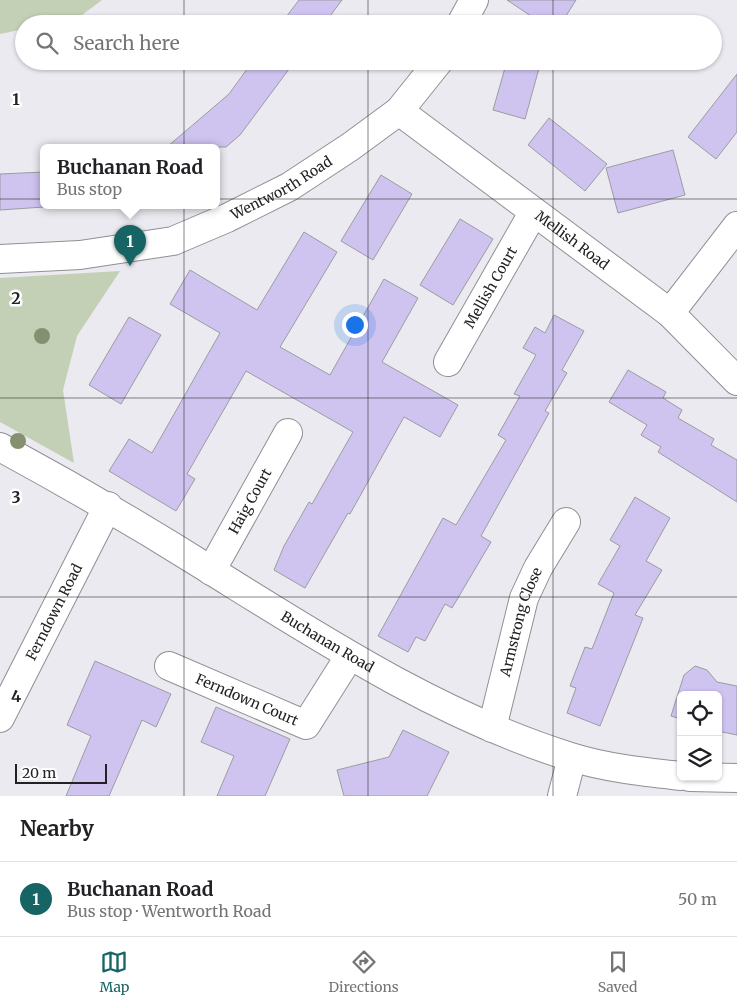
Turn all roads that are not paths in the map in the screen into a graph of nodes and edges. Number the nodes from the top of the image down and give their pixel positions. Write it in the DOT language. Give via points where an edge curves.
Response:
graph roads {
  1 [pos="474,0"];
  2 [pos="466,15"];
  3 [pos="431,70"];
  4 [pos="399,111"];
  5 [pos="533,213"];
  6 [pos="737,226"];
  7 [pos="0,259"];
  8 [pos="670,313"];
  9 [pos="448,362"];
  10 [pos="737,381"];
  11 [pos="288,433"];
  12 [pos="0,447"];
  13 [pos="108,506"];
  14 [pos="566,522"];
  15 [pos="211,571"];
  16 [pos="349,657"];
  17 [pos="169,666"];
  18 [pos="0,718"];
  19 [pos="492,728"];
  20 [pos="572,758"];
  21 [pos="677,775"];
  22 [pos="722,778"];
  23 [pos="737,778"];
  24 [pos="562,796"];
  1 -- 2 [label="street"];
  3 -- 4 [label="street, Wentworth Road"];
  4 -- 5 [label="street, Mellish Road"];
  4 -- 7 [label="street, Wentworth Road" via="289,187 173,241 80,255"];
  5 -- 8 [label="street, Mellish Road"];
  5 -- 9 [label="street, Mellish Court"];
  6 -- 8 [label="street"];
  8 -- 10 [label="street, Mellish Road"];
  11 -- 15 [label="street, Haig Court"];
  12 -- 13 [label="street, Buchanan Road"];
  13 -- 15 [label="street, Buchanan Road"];
  13 -- 18 [label="street, Ferndown Road"];
  14 -- 19 [label="street, Armstrong Close" via="524,598"];
  15 -- 16 [label="street, Buchanan Road"];
  16 -- 17 [label="street, Ferndown Court" via="306,725"];
  16 -- 19 [label="street, Buchanan Road"];
  19 -- 20 [label="street, Buchanan Road"];
  20 -- 21 [label="street, Buchanan Road"];
  20 -- 24 [label="street"];
  22 -- 23 [label="street"];
}
